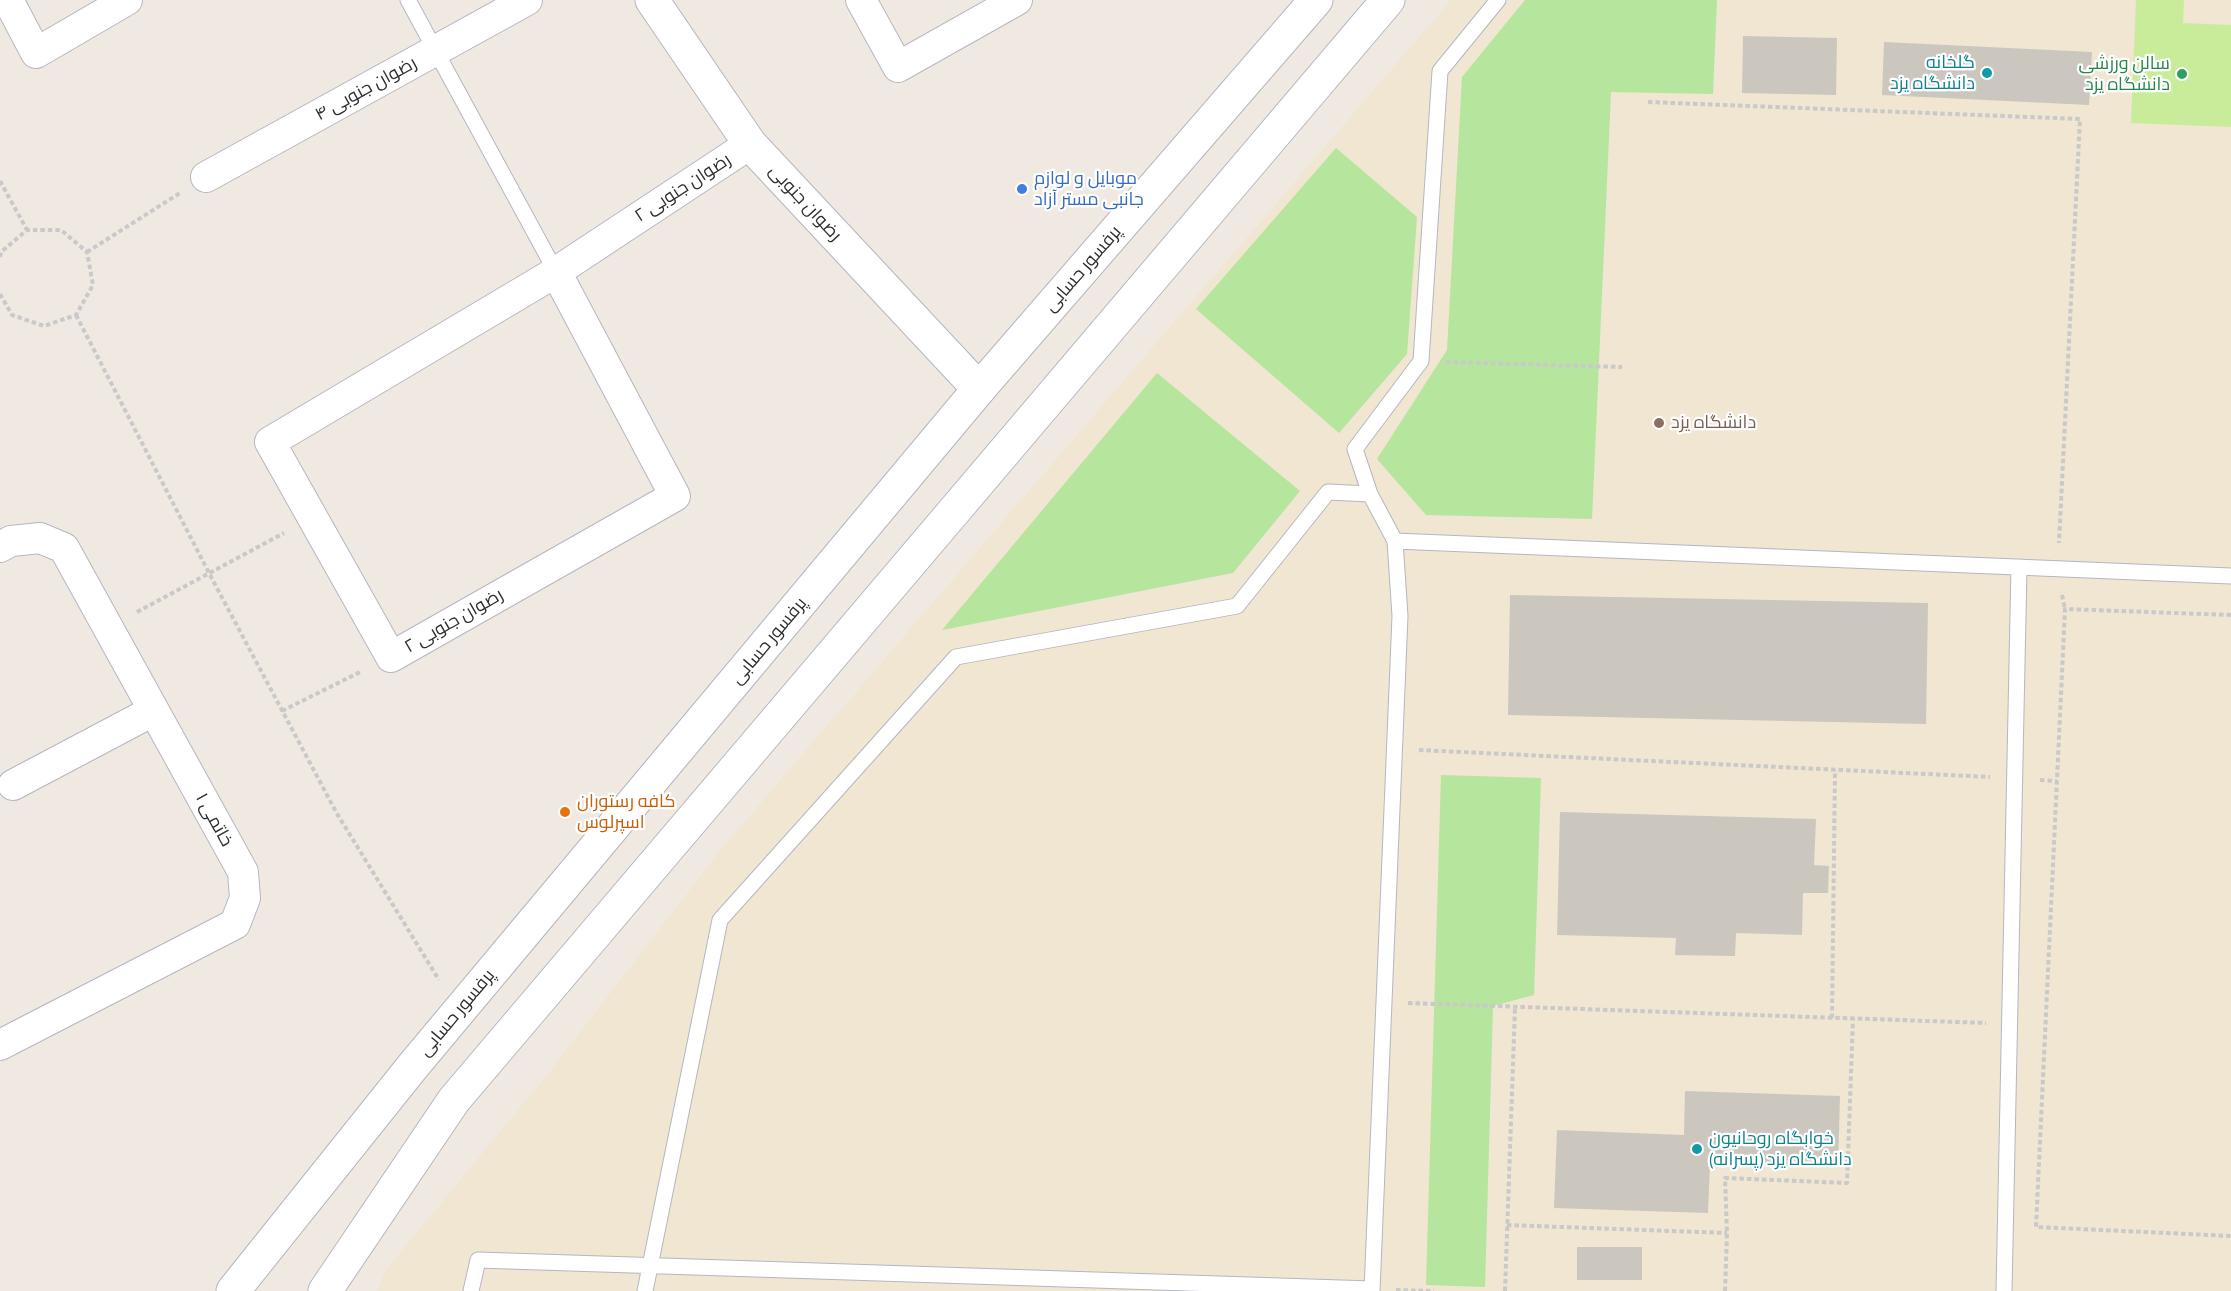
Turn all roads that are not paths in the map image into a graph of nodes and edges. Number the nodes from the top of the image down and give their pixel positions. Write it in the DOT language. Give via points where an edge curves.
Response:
graph roads {
  1 [pos="8,0"];
  2 [pos="127,0"];
  3 [pos="408,0"];
  4 [pos="526,0"];
  5 [pos="652,0"];
  6 [pos="861,0"];
  7 [pos="1017,0"];
  8 [pos="1317,0"];
  9 [pos="1388,0"];
  10 [pos="1498,0"];
  11 [pos="436,50"];
  12 [pos="750,144"];
  13 [pos="206,177"];
  14 [pos="556,272"];
  15 [pos="979,389"];
  16 [pos="1370,494"];
  17 [pos="1395,541"];
  18 [pos="0,547"];
  19 [pos="2019,567"];
  20 [pos="2231,576"];
  21 [pos="153,711"];
  22 [pos="13,785"];
  23 [pos="0,1045"];
  24 [pos="650,1265"];
  25 [pos="1372,1290"];
  26 [pos="233,1291"];
  27 [pos="325,1291"];
  28 [pos="471,1291"];
  29 [pos="645,1291"];
  30 [pos="2004,1291"];
  1 -- 2 [label="street" via="36,53"];
  3 -- 11 [label="lane"];
  4 -- 11 [label="street, رضوان جنوبی ۴"];
  5 -- 12 [label="main road, رضوان جنوبی"];
  6 -- 7 [label="street" via="898,67"];
  8 -- 15 [label="main road, پرفسور حسابی"];
  9 -- 27 [label="main road" via="454,1100"];
  10 -- 16 [label="lane" via="1440,72 1421,361 1355,449"];
  11 -- 13 [label="street, رضوان جنوبی ۴"];
  11 -- 14 [label="lane"];
  12 -- 14 [label="street, رضوان جنوبی ۲"];
  12 -- 15 [label="main road, رضوان جنوبی"];
  14 -- 14 [label="street, رضوان جنوبی ۲" via="675,496 391,657 270,442"];
  15 -- 26 [label="main road, پرفسور حسابی" via="459,1012"];
  16 -- 17 [label="lane"];
  16 -- 24 [label="lane" via="1328,492 1237,606 956,657 720,920"];
  17 -- 19 [label="lane"];
  17 -- 25 [label="lane" via="1400,616"];
  18 -- 21 [label="street, خاتمی ۱" via="11,541 40,538 64,548"];
  19 -- 20 [label="lane"];
  19 -- 30 [label="lane"];
  21 -- 22 [label="street"];
  21 -- 23 [label="street, خاتمی ۱" via="243,872 245,898 236,924"];
  24 -- 25 [label="lane"];
  24 -- 28 [label="lane" via="478,1260"];
  24 -- 29 [label="lane"];
}
